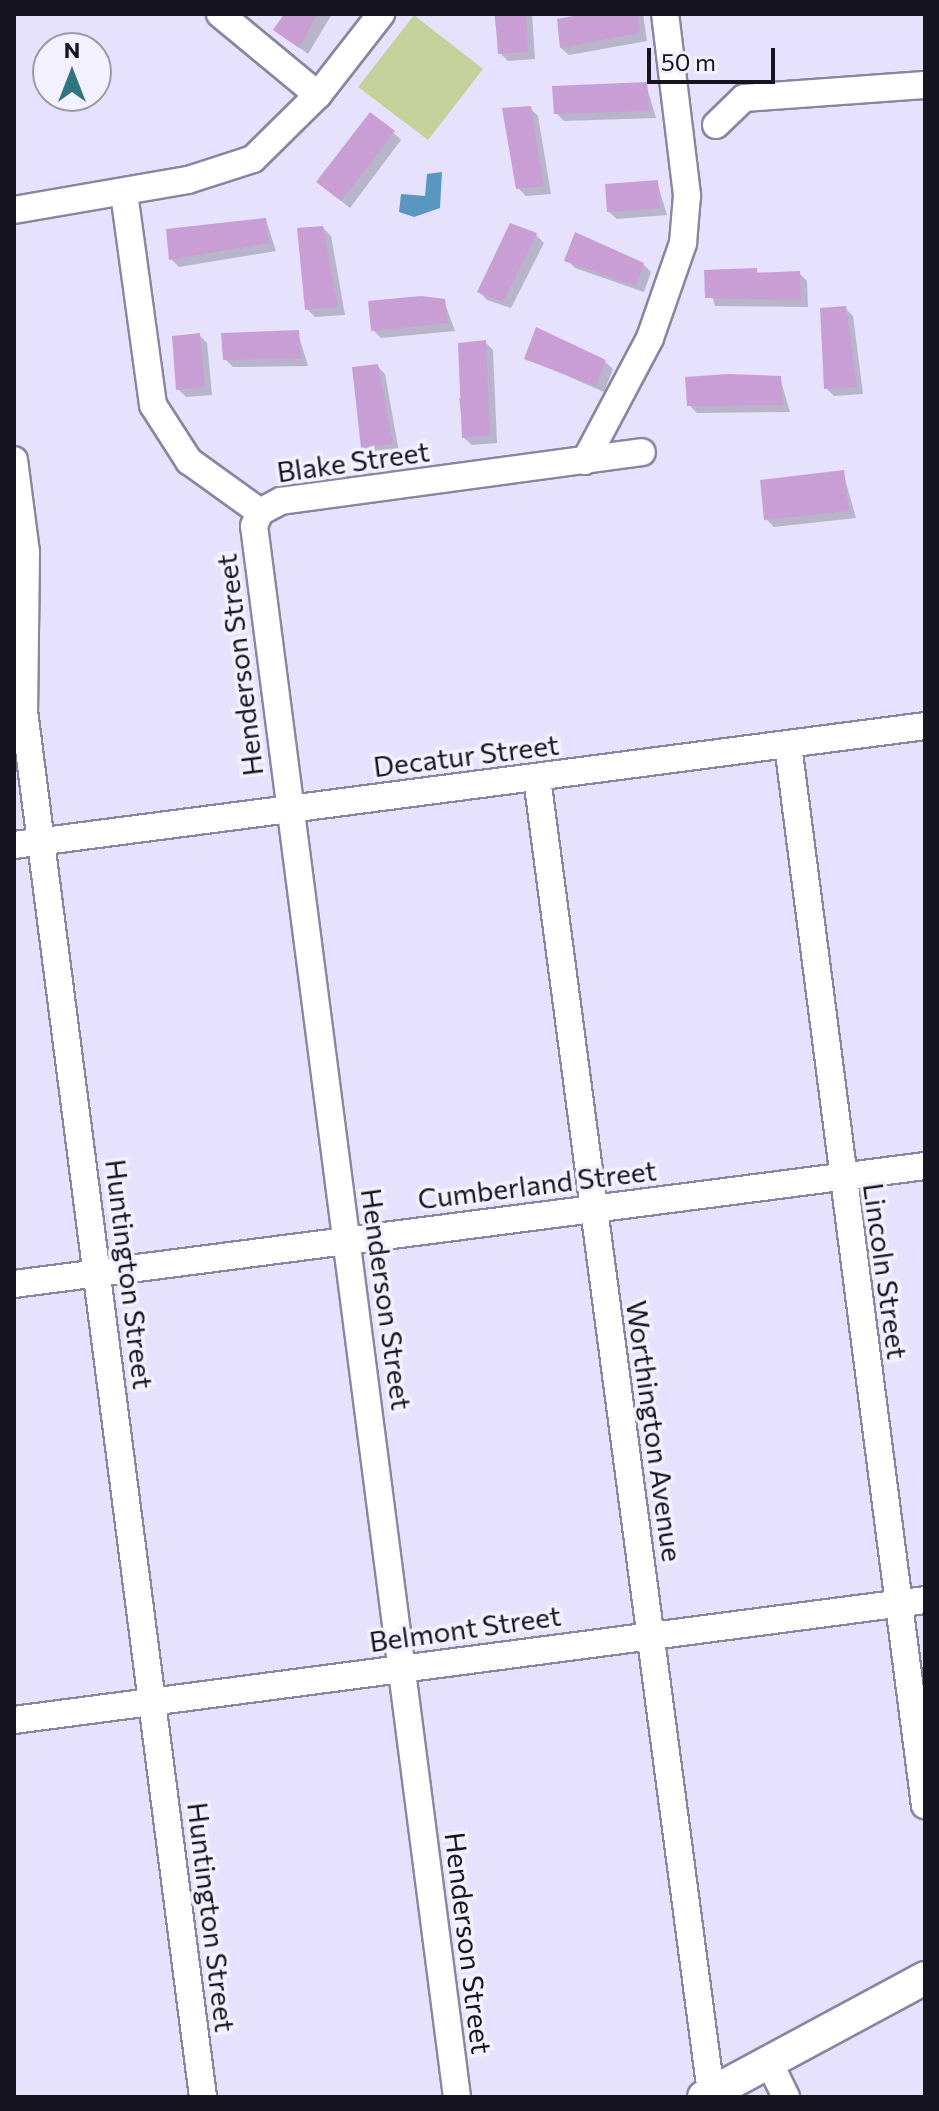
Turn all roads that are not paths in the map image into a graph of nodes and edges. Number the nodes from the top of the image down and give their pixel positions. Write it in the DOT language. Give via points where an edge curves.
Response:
graph roads {
  1 [pos="220,14"];
  2 [pos="381,14"];
  3 [pos="665,14"];
  4 [pos="925,85"];
  5 [pos="318,95"];
  6 [pos="716,125"];
  7 [pos="124,193"];
  8 [pos="14,210"];
  9 [pos="642,452"];
  10 [pos="14,460"];
  11 [pos="585,461"];
  12 [pos="260,512"];
  13 [pos="925,726"];
  14 [pos="788,745"];
  15 [pos="537,778"];
  16 [pos="288,809"];
  17 [pos="40,841"];
  18 [pos="14,845"];
  19 [pos="925,1166"];
  20 [pos="841,1177"];
  21 [pos="593,1209"];
  22 [pos="346,1241"];
  23 [pos="98,1273"];
  24 [pos="14,1284"];
  25 [pos="925,1600"];
  26 [pos="898,1603"];
  27 [pos="650,1636"];
  28 [pos="402,1669"];
  29 [pos="152,1702"];
  30 [pos="14,1720"];
  31 [pos="925,1805"];
  32 [pos="925,1978"];
  33 [pos="769,2062"];
  34 [pos="708,2095"];
  35 [pos="203,2097"];
  36 [pos="457,2097"];
  37 [pos="786,2097"];
  1 -- 5 [label="street"];
  2 -- 5 [label="street"];
  3 -- 11 [label="street" via="687,195 683,243 650,338"];
  4 -- 6 [label="street" via="744,98"];
  5 -- 7 [label="street" via="253,159"];
  7 -- 8 [label="street"];
  7 -- 12 [label="street, Blake Street" via="153,405 189,461"];
  9 -- 11 [label="street, Blake Street"];
  10 -- 17 [label="street, Huntington Street" via="26,552 24,711"];
  11 -- 12 [label="street, Blake Street" via="281,501"];
  12 -- 16 [label="street, Henderson Street" via="254,526"];
  13 -- 14 [label="street, Decatur Street"];
  14 -- 15 [label="street, Decatur Street"];
  14 -- 20 [label="street, Lincoln Street"];
  15 -- 16 [label="street, Decatur Street"];
  15 -- 21 [label="street, Worthington Avenue"];
  16 -- 17 [label="street, Decatur Street"];
  16 -- 22 [label="street, Henderson Street"];
  17 -- 18 [label="street, Decatur Street"];
  17 -- 23 [label="street, Huntington Street"];
  19 -- 20 [label="street, Cumberland Street"];
  20 -- 21 [label="street, Cumberland Street"];
  20 -- 26 [label="street, Lincoln Street"];
  21 -- 22 [label="street, Cumberland Street"];
  21 -- 27 [label="street, Worthington Avenue"];
  22 -- 23 [label="street, Cumberland Street"];
  22 -- 28 [label="street, Henderson Street"];
  23 -- 24 [label="street, Cumberland Street"];
  23 -- 29 [label="street, Huntington Street"];
  25 -- 26 [label="street, Belmont Street"];
  26 -- 27 [label="street, Belmont Street"];
  26 -- 31 [label="street, Lincoln Street"];
  27 -- 28 [label="street, Belmont Street"];
  27 -- 34 [label="street, Worthington Avenue"];
  28 -- 29 [label="street, Belmont Street"];
  28 -- 36 [label="street, Henderson Street"];
  29 -- 30 [label="street, Belmont Street"];
  29 -- 35 [label="street, Huntington Street"];
  32 -- 33 [label="main road"];
  33 -- 34 [label="main road"];
  33 -- 37 [label="street"];
}
